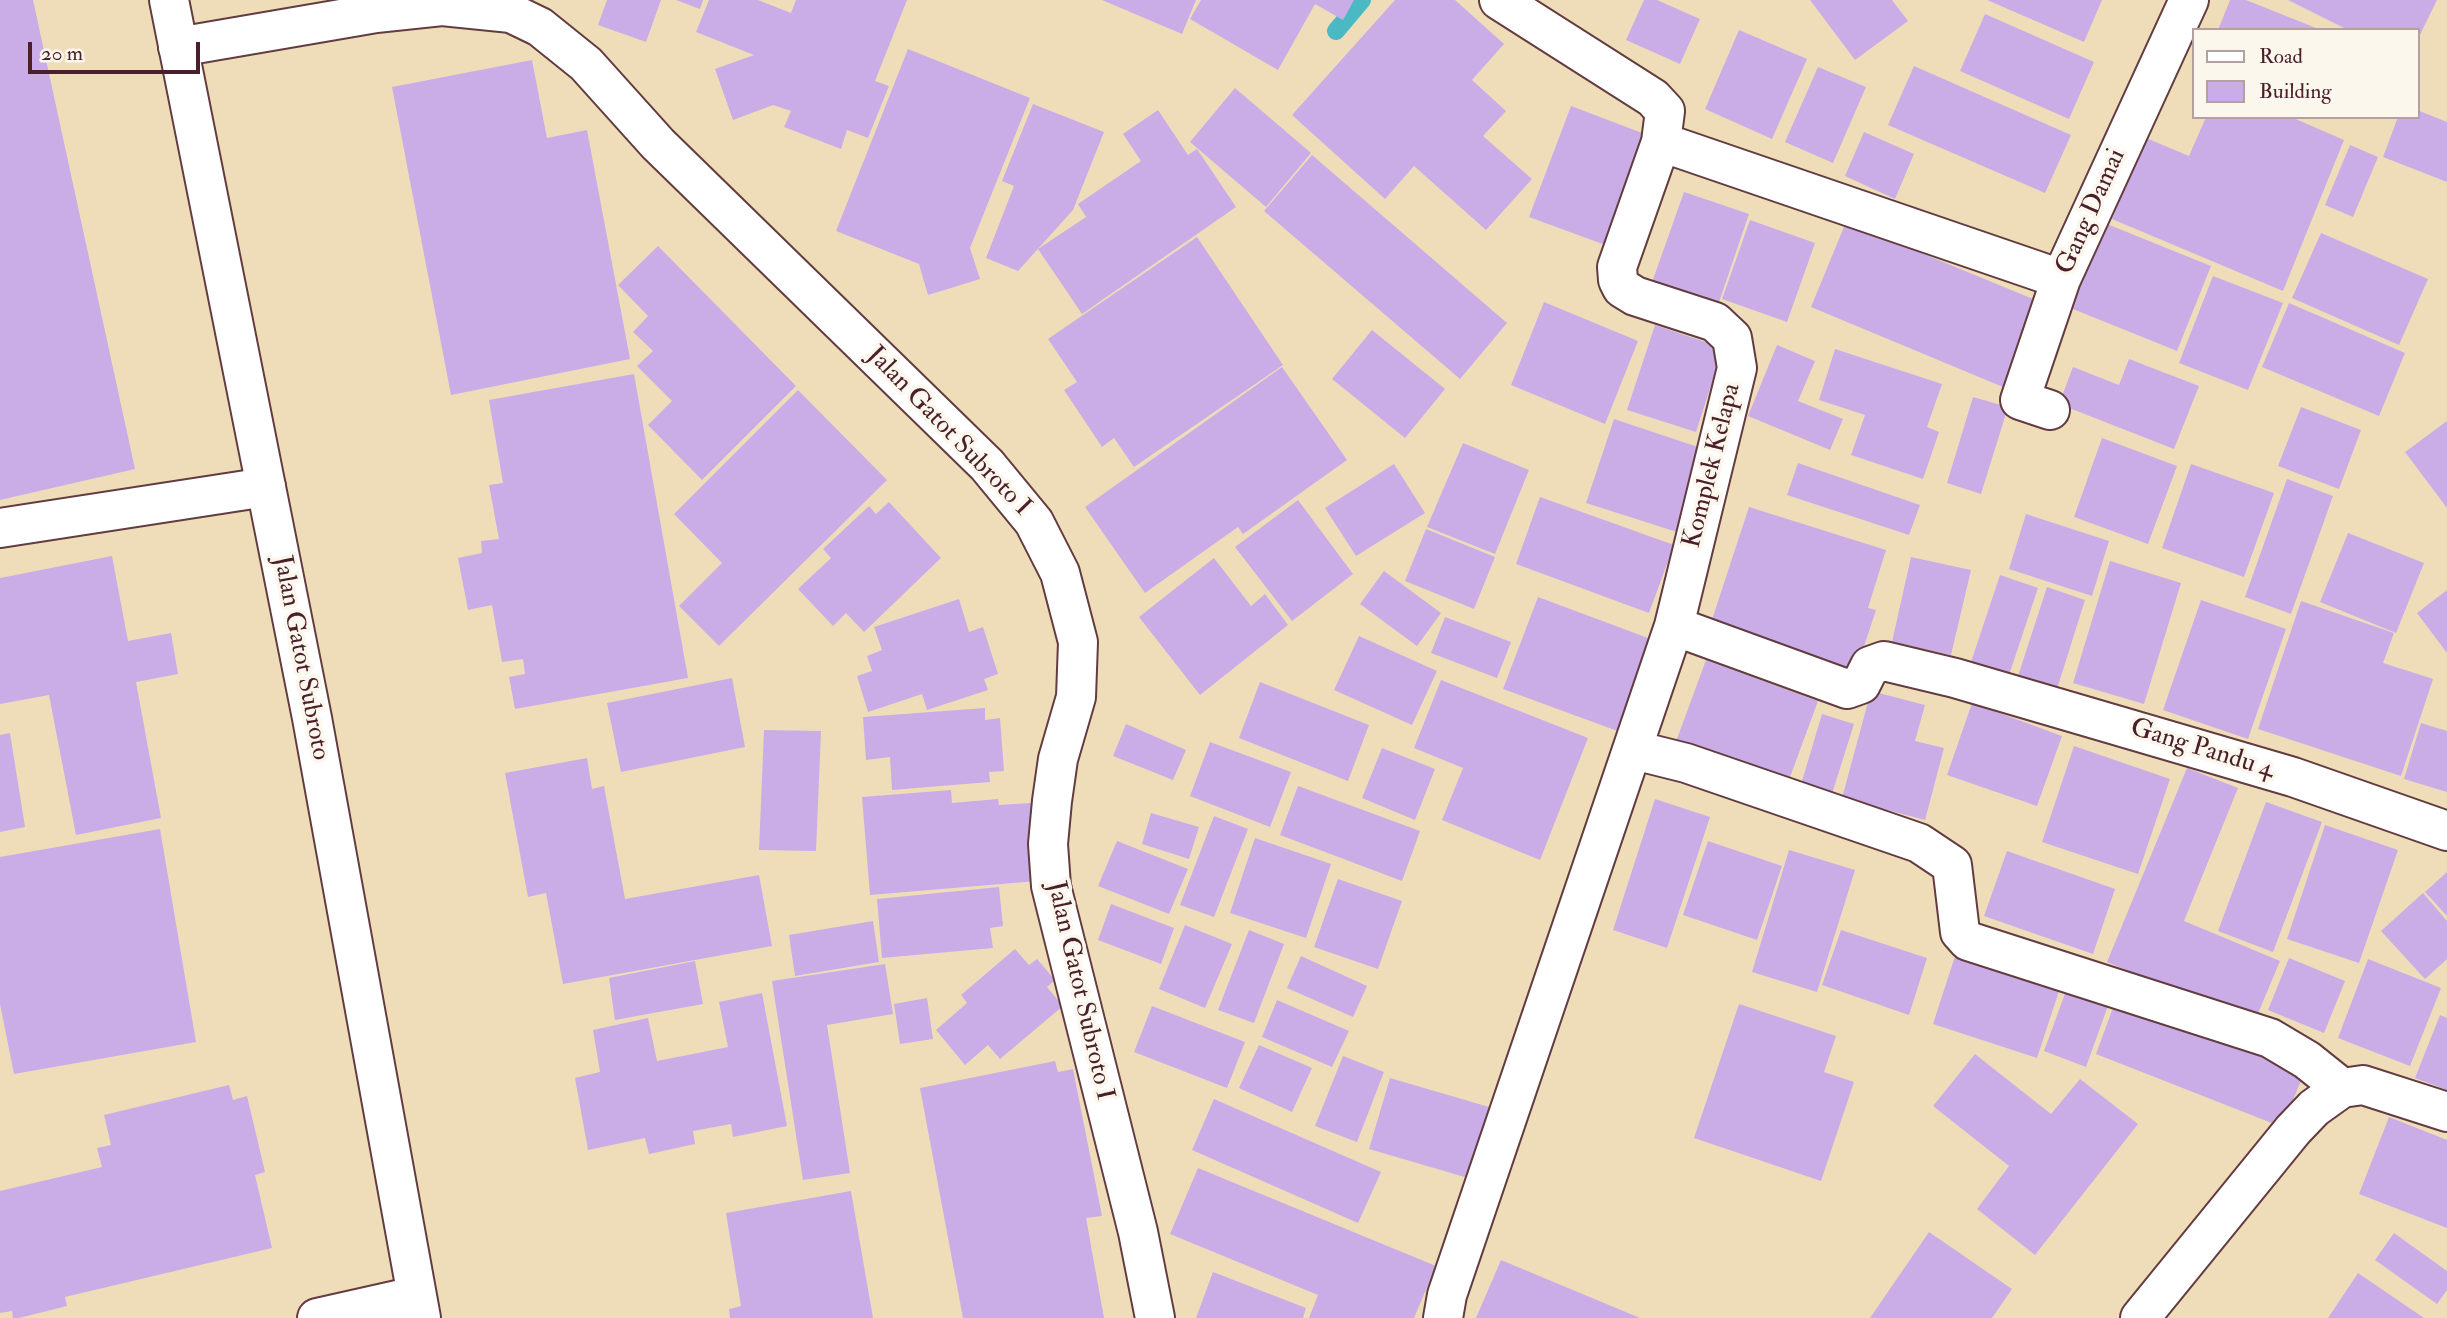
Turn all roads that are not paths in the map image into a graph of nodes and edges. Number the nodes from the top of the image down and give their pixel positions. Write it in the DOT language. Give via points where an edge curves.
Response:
graph roads {
  1 [pos="169,0"];
  2 [pos="1499,0"];
  3 [pos="2189,0"];
  4 [pos="178,47"];
  5 [pos="1661,142"];
  6 [pos="2062,279"];
  7 [pos="2050,410"];
  8 [pos="266,487"];
  9 [pos="0,528"];
  10 [pos="1674,626"];
  11 [pos="1634,750"];
  12 [pos="2447,831"];
  13 [pos="2352,1087"];
  14 [pos="2447,1112"];
  15 [pos="418,1307"];
  16 [pos="317,1318"];
  17 [pos="1155,1318"];
  18 [pos="1443,1318"];
  19 [pos="2140,1318"];
  1 -- 4 [label="street, Jalan Gatot Subroto"];
  2 -- 5 [label="street, Komplek Kelapa" via="1653,98 1665,111"];
  3 -- 6 [label="street, Gang Damai"];
  4 -- 8 [label="street, Jalan Gatot Subroto"];
  4 -- 17 [label="street, Jalan Gatot Subroto I" via="442,6 512,13 540,27 586,64 658,144 987,465 1034,522 1060,573 1078,642 1076,697 1052,801 1051,886 1138,1232"];
  5 -- 6 [label="street"];
  5 -- 10 [label="street, Komplek Kelapa" via="1617,267 1618,280 1635,296 1715,322 1732,338 1738,368"];
  6 -- 7 [label="street, Gang Damai" via="2020,400"];
  8 -- 9 [label="street"];
  8 -- 15 [label="street, Jalan Gatot Subroto"];
  10 -- 11 [label="street"];
  10 -- 12 [label="street, Gang Pandu 4" via="1847,689 1861,684 1870,666 1884,661 1955,678 2293,777"];
  11 -- 13 [label="street" via="1686,763 1919,843 1952,865 1960,932 1968,941 2270,1038"];
  11 -- 18 [label="street" via="1447,1295"];
  13 -- 14 [label="street"];
  13 -- 19 [label="street" via="2314,1108 2293,1130"];
  15 -- 16 [label="street"];
}
